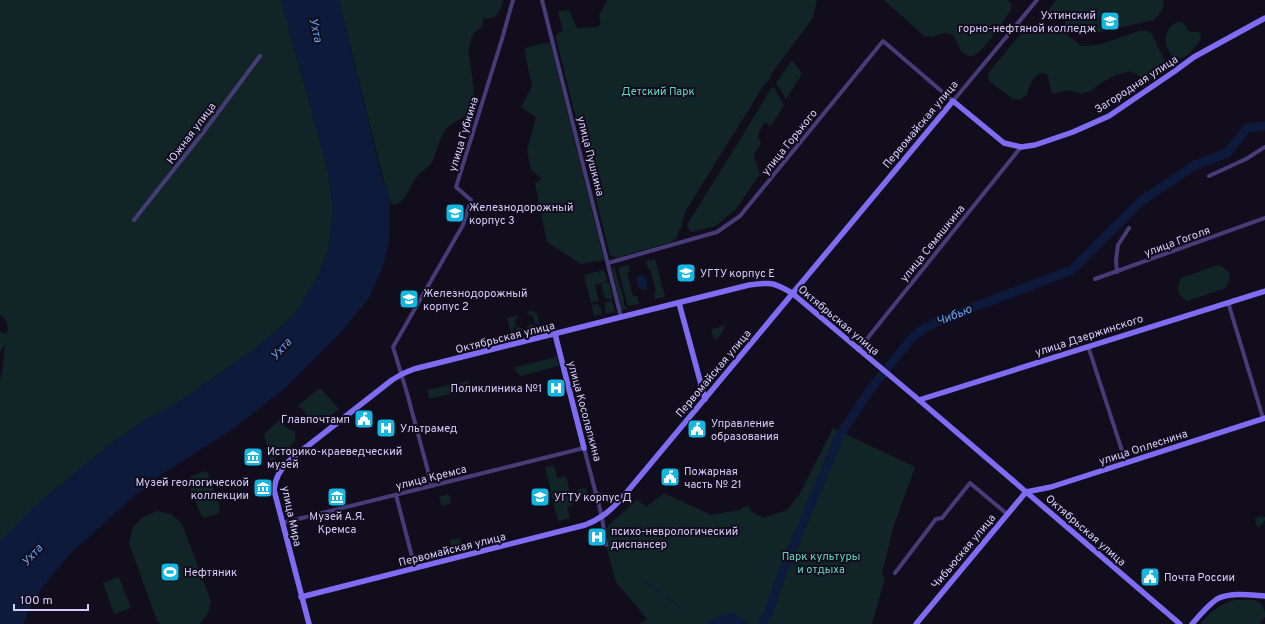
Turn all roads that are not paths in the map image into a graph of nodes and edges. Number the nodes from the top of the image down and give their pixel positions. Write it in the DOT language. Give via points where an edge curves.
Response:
graph roads {
  1 [pos="513,0"];
  2 [pos="542,0"];
  3 [pos="1037,0"];
  4 [pos="1265,18"];
  5 [pos="260,56"];
  6 [pos="953,101"];
  7 [pos="1020,147"];
  8 [pos="1265,147"];
  9 [pos="1209,176"];
  10 [pos="1265,218"];
  11 [pos="134,220"];
  12 [pos="1129,228"];
  13 [pos="608,263"];
  14 [pos="1117,272"];
  15 [pos="1095,279"];
  16 [pos="1265,291"];
  17 [pos="792,293"];
  18 [pos="1228,302"];
  19 [pos="680,303"];
  20 [pos="621,317"];
  21 [pos="555,334"];
  22 [pos="1088,346"];
  23 [pos="858,350"];
  24 [pos="402,374"];
  25 [pos="705,398"];
  26 [pos="919,400"];
  27 [pos="1264,418"];
  28 [pos="584,448"];
  29 [pos="1126,463"];
  30 [pos="432,486"];
  31 [pos="1026,492"];
  32 [pos="596,493"];
  33 [pos="396,495"];
  34 [pos="622,498"];
  35 [pos="1007,514"];
  36 [pos="602,517"];
  37 [pos="282,523"];
  38 [pos="606,545"];
  39 [pos="415,568"];
  40 [pos="895,573"];
  41 [pos="1265,596"];
  42 [pos="301,597"];
  43 [pos="309,624"];
  44 [pos="916,624"];
  45 [pos="1180,624"];
  46 [pos="1192,624"];
  1 -- 24 [label="street, улица Губкина" via="456,187 471,200 463,225 393,347"];
  2 -- 13 [label="street, улица Пушкина"];
  3 -- 6 [label="street, Первомайская улица"];
  4 -- 7 [label="main road, Загородная улица" via="1194,57 1109,116 1073,132 1035,145"];
  5 -- 11 [label="street, Южная улица"];
  6 -- 7 [label="main road, Загородная улица" via="1004,143"];
  6 -- 13 [label="street, улица Горького" via="883,42 740,216 717,232"];
  6 -- 17 [label="main road, Первомайская улица"];
  7 -- 23 [label="street, улица Семяшкина"];
  8 -- 9 [label="street"];
  10 -- 14 [label="street, улица Гоголя"];
  12 -- 14 [label="street" via="1118,245"];
  13 -- 20 [label="street, улица Пушкина"];
  14 -- 15 [label="street, улица Гоголя"];
  16 -- 18 [label="main road, улица Дзержинского"];
  17 -- 19 [label="main road, Октябрьская улица" via="776,284 766,283"];
  17 -- 23 [label="main road, Октябрьская улица"];
  17 -- 25 [label="main road, Первомайская улица"];
  18 -- 22 [label="main road, улица Дзержинского"];
  18 -- 27 [label="street"];
  19 -- 20 [label="main road, Октябрьская улица"];
  19 -- 25 [label="main road"];
  20 -- 21 [label="main road, Октябрьская улица"];
  21 -- 24 [label="main road, Октябрьская улица"];
  21 -- 28 [label="main road, улица Косолапкина"];
  22 -- 26 [label="main road, улица Дзержинского"];
  22 -- 29 [label="street"];
  23 -- 26 [label="main road, Октябрьская улица"];
  24 -- 30 [label="street"];
  24 -- 37 [label="main road, улица Мира" via="283,466 274,483"];
  25 -- 34 [label="main road, Первомайская улица"];
  26 -- 31 [label="main road, Октябрьская улица"];
  27 -- 29 [label="main road, улица Оплеснина"];
  28 -- 30 [label="street, улица Кремса"];
  28 -- 32 [label="street, улица Косолапкина"];
  29 -- 31 [label="main road, улица Оплеснина" via="1051,487"];
  30 -- 33 [label="street, улица Кремса"];
  31 -- 35 [label="main road, Чибьюская улица"];
  31 -- 45 [label="main road, Октябрьская улица"];
  32 -- 34 [label="street" via="606,500"];
  32 -- 36 [label="street, улица Косолапкина"];
  33 -- 37 [label="street, улица Кремса"];
  33 -- 39 [label="street"];
  34 -- 36 [label="main road, Первомайская улица"];
  35 -- 40 [label="street" via="970,483 942,518 936,519"];
  35 -- 44 [label="main road, Чибьюская улица"];
  36 -- 38 [label="street, улица Косолапкина"];
  36 -- 39 [label="main road, Первомайская улица" via="586,525"];
  37 -- 42 [label="main road, улица Мира"];
  39 -- 42 [label="main road, Первомайская улица"];
  41 -- 46 [label="main road" via="1242,594 1217,599"];
  42 -- 43 [label="main road, улица Мира"];
}
